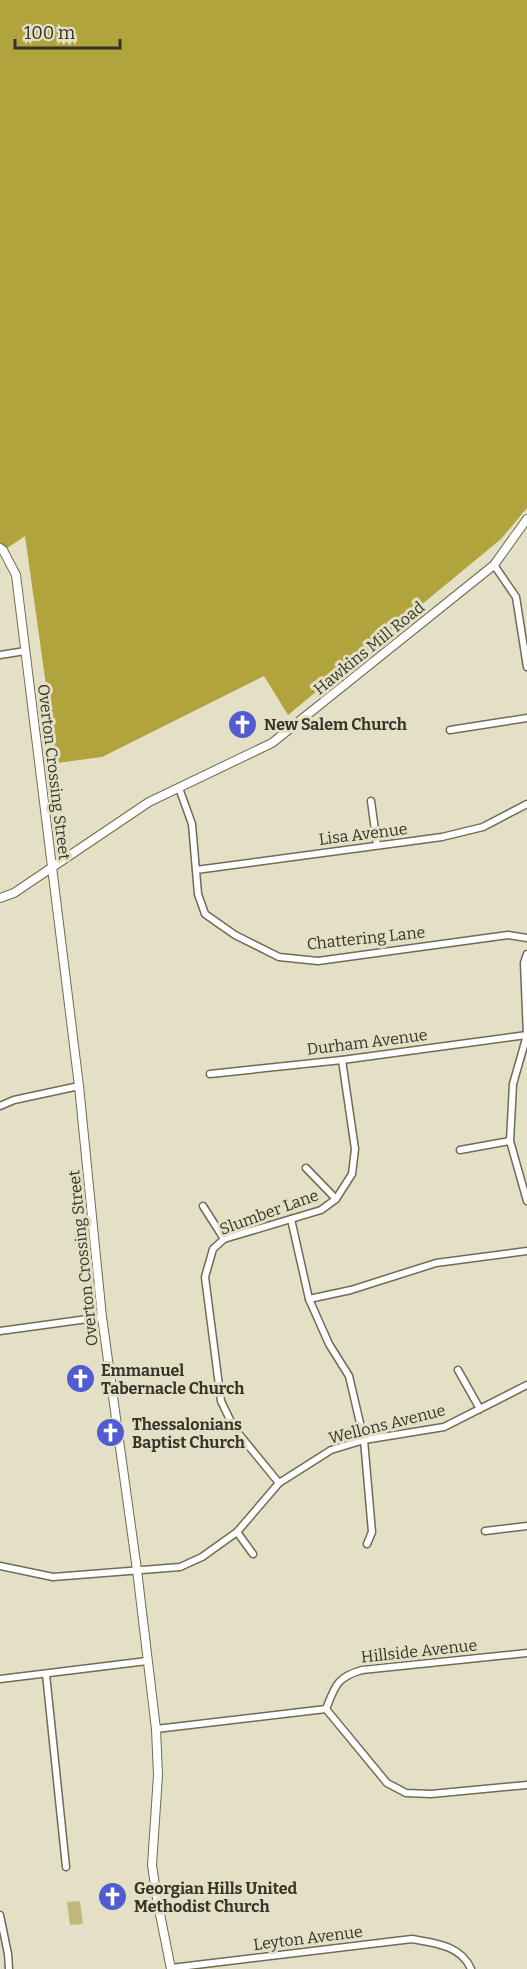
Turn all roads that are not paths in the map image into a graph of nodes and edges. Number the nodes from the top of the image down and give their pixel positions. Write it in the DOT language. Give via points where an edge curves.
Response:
graph roads {
  1 [pos="527,519"];
  2 [pos="0,548"];
  3 [pos="494,565"];
  4 [pos="25,651"];
  5 [pos="0,656"];
  6 [pos="527,667"];
  7 [pos="527,718"];
  8 [pos="450,730"];
  9 [pos="178,788"];
  10 [pos="371,801"];
  11 [pos="527,804"];
  12 [pos="377,845"];
  13 [pos="53,865"];
  14 [pos="196,870"];
  15 [pos="0,898"];
  16 [pos="527,938"];
  17 [pos="527,954"];
  18 [pos="527,1035"];
  19 [pos="342,1060"];
  20 [pos="210,1074"];
  21 [pos="79,1086"];
  22 [pos="0,1106"];
  23 [pos="510,1141"];
  24 [pos="460,1150"];
  25 [pos="306,1168"];
  26 [pos="336,1199"];
  27 [pos="527,1201"];
  28 [pos="203,1206"];
  29 [pos="291,1219"];
  30 [pos="224,1239"];
  31 [pos="527,1251"];
  32 [pos="309,1299"];
  33 [pos="102,1317"];
  34 [pos="0,1331"];
  35 [pos="458,1370"];
  36 [pos="527,1384"];
  37 [pos="480,1409"];
  38 [pos="364,1440"];
  39 [pos="279,1483"];
  40 [pos="527,1526"];
  41 [pos="485,1531"];
  42 [pos="237,1532"];
  43 [pos="367,1544"];
  44 [pos="253,1554"];
  45 [pos="0,1566"];
  46 [pos="137,1570"];
  47 [pos="527,1653"];
  48 [pos="147,1661"];
  49 [pos="46,1674"];
  50 [pos="0,1679"];
  51 [pos="326,1709"];
  52 [pos="156,1729"];
  53 [pos="527,1785"];
  54 [pos="66,1867"];
  55 [pos="0,1915"];
  56 [pos="9,1969"];
  57 [pos="171,1969"];
  58 [pos="471,1969"];
  1 -- 3 [label="street, Hawkins Mill Road"];
  2 -- 4 [label="street, Overton Crossing Street" via="16,576"];
  3 -- 6 [label="street" via="516,597"];
  3 -- 9 [label="street, Hawkins Mill Road" via="272,743"];
  4 -- 5 [label="street"];
  4 -- 13 [label="street, Overton Crossing Street"];
  7 -- 8 [label="street"];
  9 -- 13 [label="street, Hawkins Mill Road" via="149,802"];
  9 -- 14 [label="street, Chattering Lane" via="192,824"];
  10 -- 12 [label="street"];
  11 -- 12 [label="street, Lisa Avenue" via="483,828"];
  12 -- 14 [label="street, Lisa Avenue"];
  13 -- 15 [label="street, Hawkins Mill Road" via="15,893"];
  13 -- 21 [label="street, Overton Crossing Street"];
  14 -- 16 [label="street, Chattering Lane" via="205,914 235,935 279,957 318,961 508,935"];
  17 -- 18 [label="street"];
  18 -- 19 [label="street, Durham Avenue"];
  18 -- 23 [label="street" via="513,1084"];
  19 -- 20 [label="street, Durham Avenue"];
  19 -- 26 [label="street, Slumber Lane" via="355,1149 352,1174"];
  21 -- 22 [label="street"];
  21 -- 33 [label="street, Overton Crossing Street"];
  23 -- 24 [label="street"];
  23 -- 27 [label="street"];
  25 -- 26 [label="street"];
  26 -- 29 [label="street, Slumber Lane" via="321,1210"];
  28 -- 30 [label="street"];
  29 -- 30 [label="street, Slumber Lane"];
  29 -- 32 [label="street"];
  30 -- 39 [label="street, Slumber Lane" via="213,1249 205,1277 221,1401 234,1428"];
  31 -- 32 [label="street" via="436,1263"];
  32 -- 38 [label="street" via="328,1344 349,1376"];
  33 -- 34 [label="street"];
  33 -- 46 [label="street, Overton Crossing Street"];
  35 -- 37 [label="street"];
  36 -- 37 [label="street, Wellons Avenue"];
  37 -- 38 [label="street, Wellons Avenue" via="444,1427"];
  38 -- 39 [label="street, Wellons Avenue" via="331,1450"];
  38 -- 43 [label="street" via="372,1532"];
  39 -- 42 [label="street, Wellons Avenue"];
  40 -- 41 [label="street"];
  42 -- 44 [label="street"];
  42 -- 46 [label="street, Wellons Avenue" via="180,1567"];
  45 -- 46 [label="street, Wellons Avenue" via="53,1577"];
  46 -- 48 [label="street, Overton Crossing Street"];
  47 -- 51 [label="street, Hillside Avenue" via="362,1670 348,1674 336,1685"];
  48 -- 49 [label="street"];
  48 -- 52 [label="street, Overton Crossing Street"];
  49 -- 50 [label="street"];
  49 -- 54 [label="street"];
  51 -- 52 [label="street"];
  51 -- 53 [label="street" via="387,1784 406,1793"];
  52 -- 57 [label="street, Overton Crossing Street" via="158,1775 152,1865"];
  55 -- 56 [label="street"];
  57 -- 58 [label="street, Leyton Avenue" via="412,1939 448,1945"];
}
